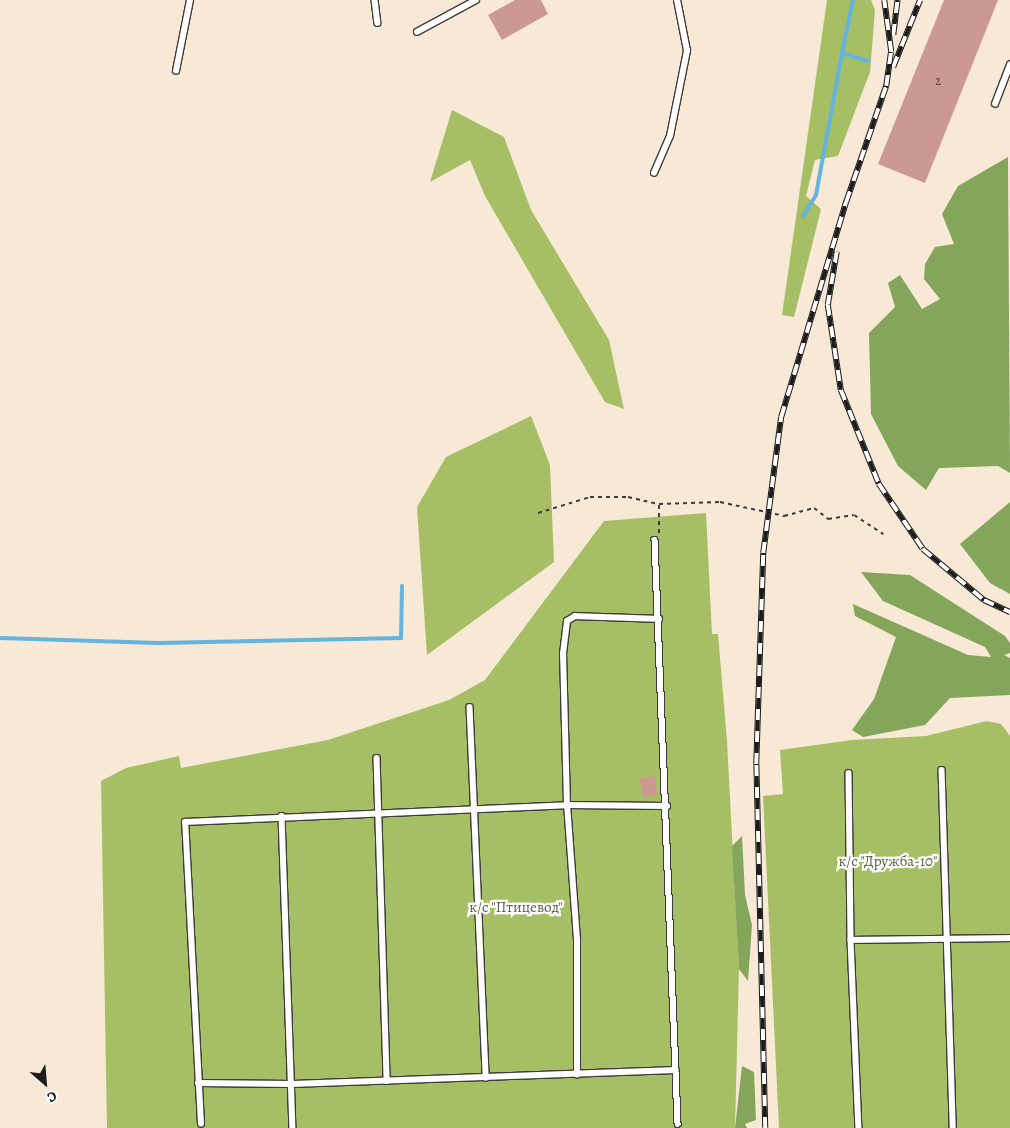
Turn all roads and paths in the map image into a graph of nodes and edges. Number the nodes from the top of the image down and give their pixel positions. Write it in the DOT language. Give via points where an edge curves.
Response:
graph roads {
  1 [pos="190,0"];
  2 [pos="375,0"];
  3 [pos="476,0"];
  4 [pos="678,0"];
  5 [pos="378,23"];
  6 [pos="417,32"];
  7 [pos="1010,65"];
  8 [pos="176,71"];
  9 [pos="995,104"];
  10 [pos="654,173"];
  11 [pos="659,504"];
  12 [pos="538,513"];
  13 [pos="883,534"];
  14 [pos="655,540"];
  15 [pos="659,619"];
  16 [pos="470,708"];
  17 [pos="377,758"];
  18 [pos="942,770"];
  19 [pos="849,773"];
  20 [pos="567,805"];
  21 [pos="667,806"];
  22 [pos="473,811"];
  23 [pos="377,813"];
  24 [pos="282,816"];
  25 [pos="1010,938"];
  26 [pos="851,940"];
  27 [pos="946,940"];
  28 [pos="676,1070"];
  29 [pos="577,1075"];
  30 [pos="486,1078"];
  31 [pos="388,1081"];
  32 [pos="198,1084"];
  33 [pos="292,1084"];
  34 [pos="201,1124"];
  35 [pos="678,1124"];
  36 [pos="293,1128"];
  37 [pos="859,1128"];
  38 [pos="953,1128"];
  1 -- 8 [label="lane"];
  2 -- 5 [label="lane"];
  3 -- 6 [label="lane"];
  4 -- 10 [label="lane" via="687,51 670,136"];
  7 -- 9 [label="lane"];
  11 -- 12 [label="path" via="628,497 590,497"];
  11 -- 13 [label="path" via="720,502 784,516 814,508 828,519 854,515"];
  11 -- 14 [label="path" via="661,529"];
  14 -- 15 [label="lane"];
  15 -- 20 [label="lane" via="575,616 567,621 563,654"];
  15 -- 21 [label="lane"];
  16 -- 22 [label="lane"];
  17 -- 23 [label="lane"];
  18 -- 27 [label="lane"];
  19 -- 26 [label="lane"];
  20 -- 21 [label="lane"];
  20 -- 22 [label="lane"];
  20 -- 29 [label="lane" via="577,940"];
  21 -- 28 [label="lane"];
  22 -- 23 [label="lane"];
  22 -- 30 [label="lane"];
  23 -- 24 [label="lane"];
  23 -- 31 [label="lane"];
  24 -- 32 [label="lane" via="185,822"];
  24 -- 33 [label="lane"];
  25 -- 27 [label="lane"];
  26 -- 27 [label="lane"];
  26 -- 37 [label="lane"];
  27 -- 38 [label="lane"];
  28 -- 29 [label="lane"];
  28 -- 35 [label="lane"];
  29 -- 30 [label="lane"];
  30 -- 31 [label="lane"];
  31 -- 33 [label="lane"];
  32 -- 33 [label="lane"];
  32 -- 34 [label="lane"];
  33 -- 36 [label="lane"];
}
